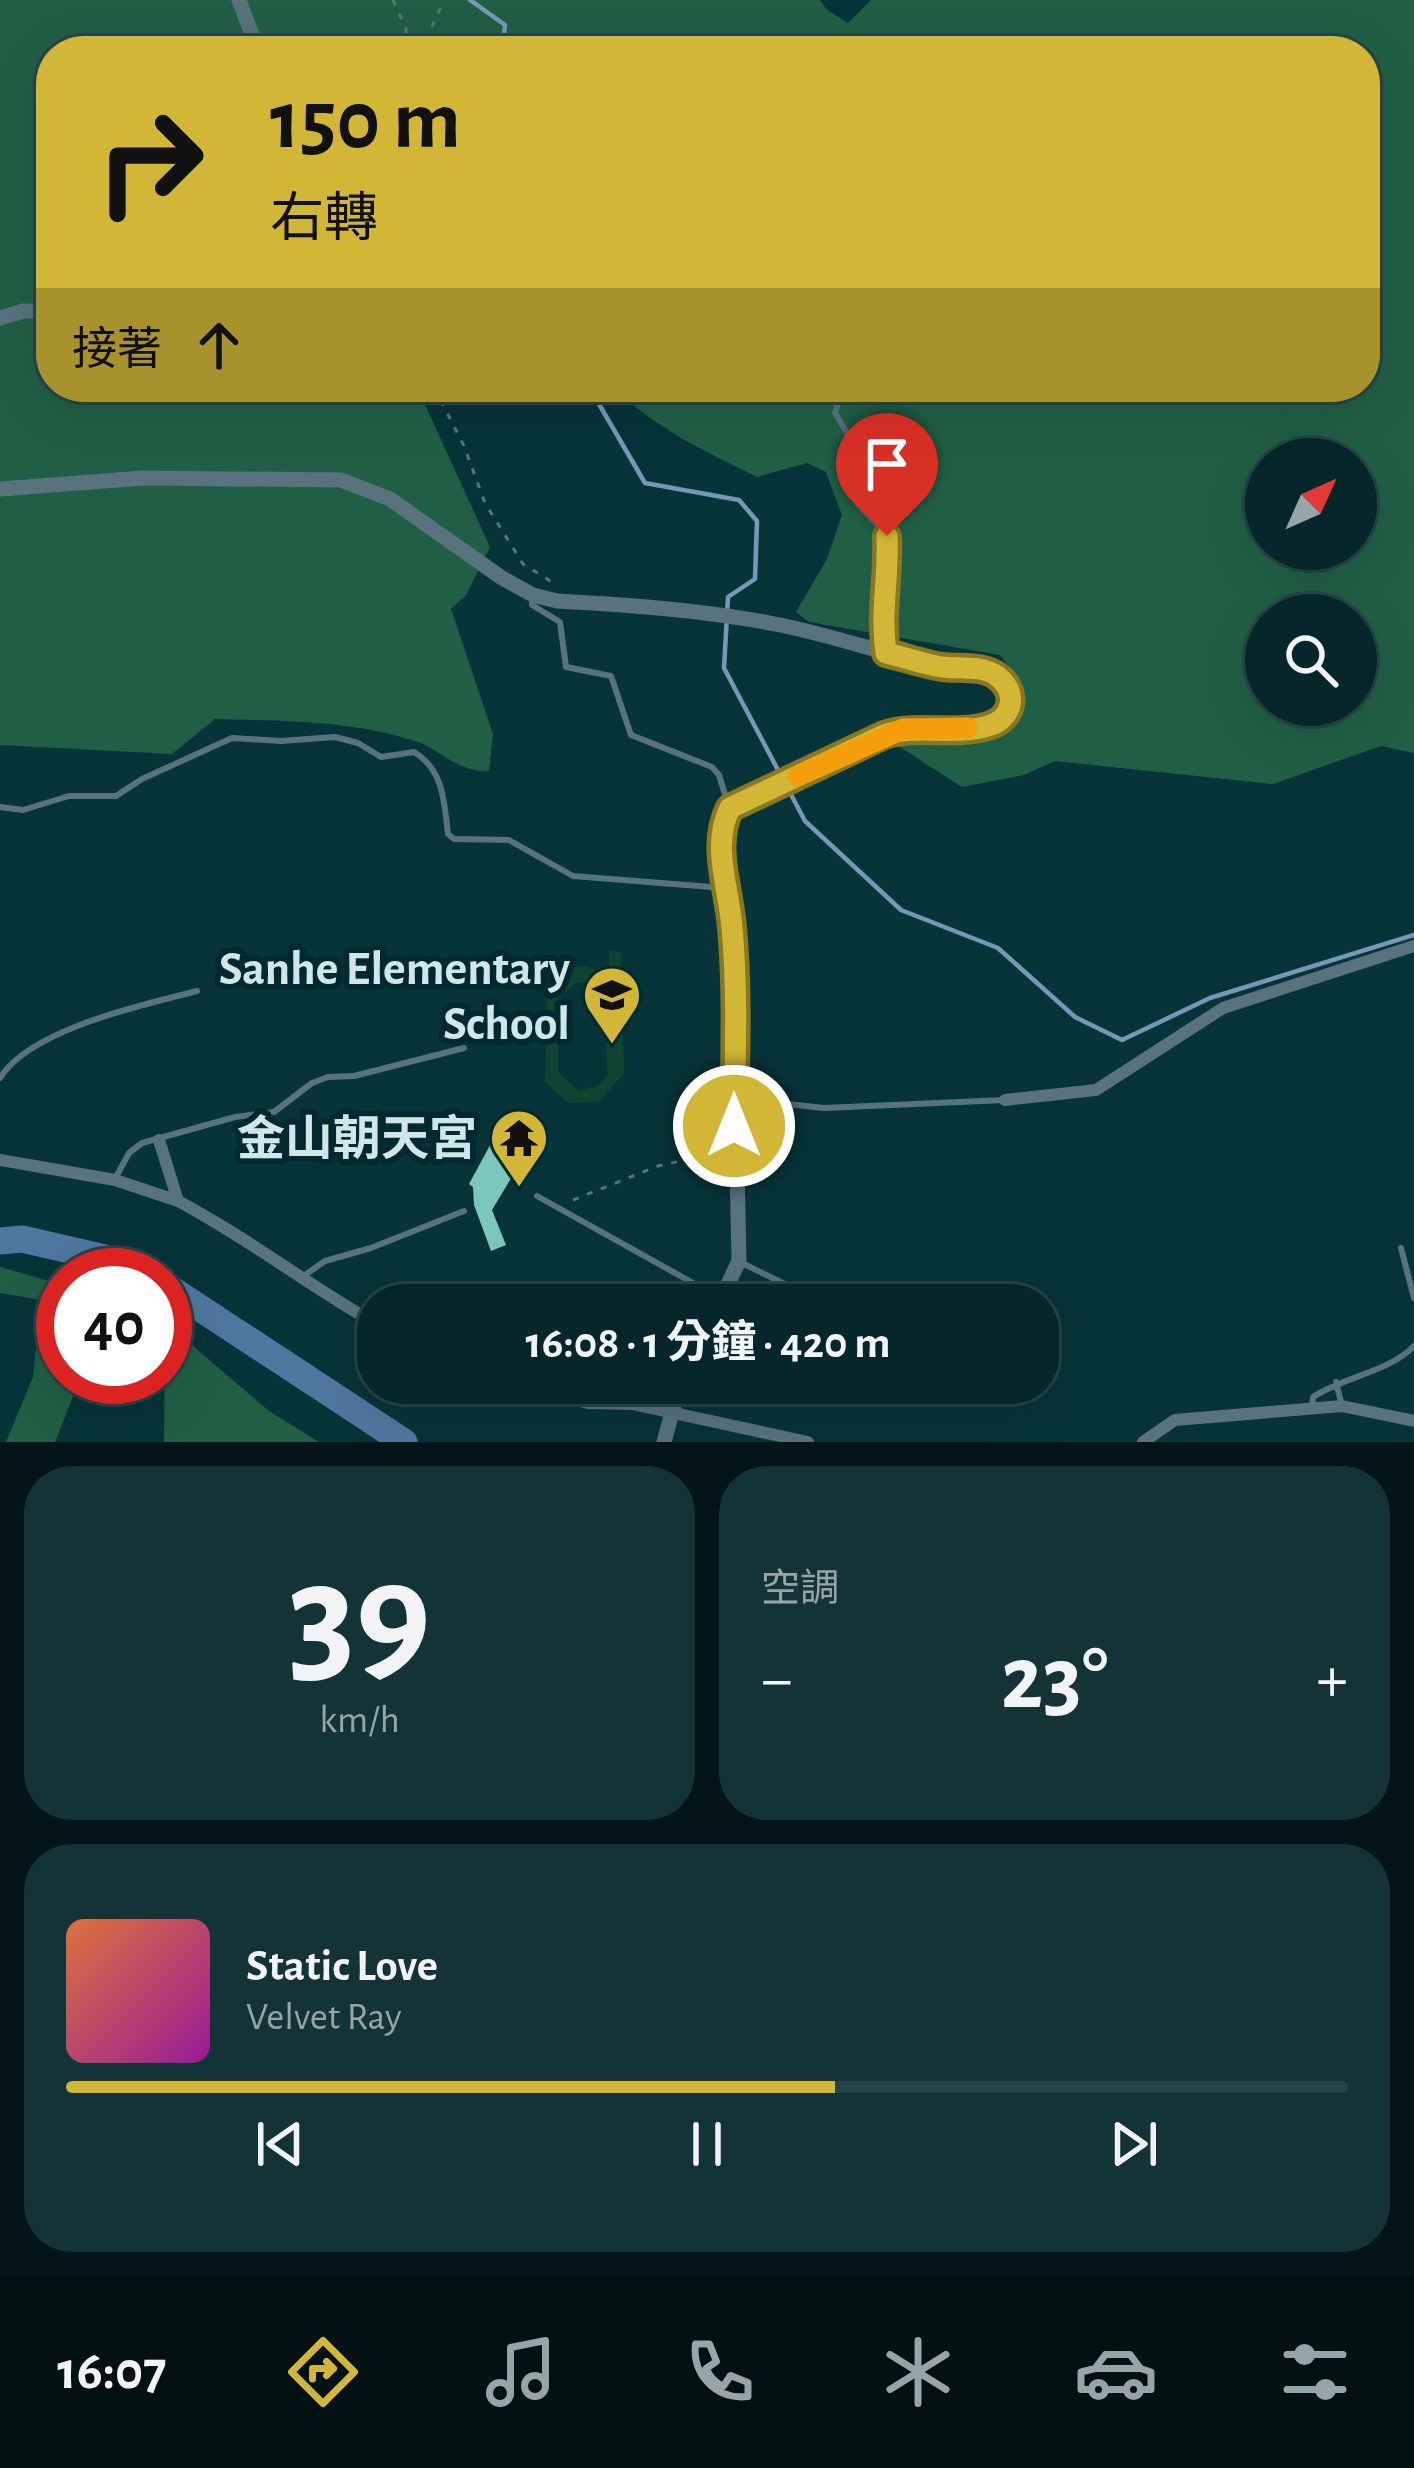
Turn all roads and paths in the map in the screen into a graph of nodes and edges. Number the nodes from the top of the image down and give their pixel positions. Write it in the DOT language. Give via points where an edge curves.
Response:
graph roads {
  1 [pos="238,0"];
  2 [pos="393,0"];
  3 [pos="444,0"];
  4 [pos="252,36"];
  5 [pos="406,36"];
  6 [pos="426,36"];
  7 [pos="36,311"];
  8 [pos="0,318"];
  9 [pos="442,402"];
  10 [pos="838,402"];
  11 [pos="0,489"];
  12 [pos="533,595"];
  13 [pos="590,603"];
  14 [pos="886,653"];
  15 [pos="0,807"];
  16 [pos="730,808"];
  17 [pos="726,888"];
  18 [pos="1414,946"];
  19 [pos="197,992"];
  20 [pos="464,1048"];
  21 [pos="0,1078"];
  22 [pos="735,1090"];
  23 [pos="1005,1100"];
  24 [pos="734,1126"];
  25 [pos="159,1140"];
  26 [pos="0,1160"];
  27 [pos="115,1180"];
  28 [pos="537,1196"];
  29 [pos="573,1200"];
  30 [pos="178,1201"];
  31 [pos="464,1211"];
  32 [pos="1401,1248"];
  33 [pos="739,1262"];
  34 [pos="301,1278"];
  35 [pos="689,1284"];
  36 [pos="729,1284"];
  37 [pos="785,1284"];
  38 [pos="1414,1298"];
  39 [pos="357,1311"];
  40 [pos="1414,1346"];
  41 [pos="1336,1382"];
  42 [pos="632,1404"];
  43 [pos="674,1404"];
  44 [pos="1342,1406"];
  45 [pos="1312,1408"];
  46 [pos="670,1416"];
  47 [pos="1414,1420"];
  48 [pos="664,1442"];
  49 [pos="808,1442"];
  50 [pos="1142,1442"];
  1 -- 4 [label="street"];
  2 -- 5 [label="path"];
  3 -- 6 [label="path"];
  7 -- 8 [label="street"];
  9 -- 13 [label="path" via="485,502 524,564"];
  10 -- 14 [label="lane" via="835,413 856,448 857,503 887,536 880,618"];
  11 -- 12 [label="street" via="143,478 341,480 390,499"];
  12 -- 13 [label="street"];
  12 -- 16 [label="lane" via="532,605 560,622 566,667 611,676 631,735 712,767"];
  13 -- 14 [label="street" via="777,624"];
  14 -- 16 [label="street" via="982,669 1011,692 1011,708 986,728 903,729"];
  15 -- 17 [label="lane" via="116,796 232,738 334,737 381,757 424,758 440,780 454,839 501,837 573,876"];
  16 -- 17 [label="street" via="721,825"];
  17 -- 22 [label="street"];
  18 -- 23 [label="street" via="1223,1009 1096,1090"];
  19 -- 21 [label="lane" via="104,1015 11,1059"];
  20 -- 25 [label="lane" via="328,1077 274,1112"];
  22 -- 23 [label="lane" via="824,1108"];
  22 -- 24 [label="street"];
  24 -- 29 [label="path" via="682,1161"];
  24 -- 33 [label="street"];
  25 -- 27 [label="lane" via="129,1153"];
  25 -- 30 [label="street"];
  26 -- 27 [label="street"];
  27 -- 30 [label="street"];
  28 -- 35 [label="lane"];
  30 -- 34 [label="street"];
  31 -- 34 [label="lane" via="325,1261"];
  32 -- 38 [label="lane"];
  33 -- 36 [label="street"];
  33 -- 37 [label="lane"];
  34 -- 39 [label="street"];
  40 -- 41 [label="lane" via="1399,1361"];
  41 -- 44 [label="lane"];
  41 -- 45 [label="lane" via="1313,1397"];
  42 -- 46 [label="street"];
  43 -- 46 [label="street"];
  44 -- 45 [label="street"];
  44 -- 47 [label="street"];
  45 -- 50 [label="street" via="1175,1420"];
  46 -- 48 [label="street"];
  46 -- 49 [label="street"];
}
